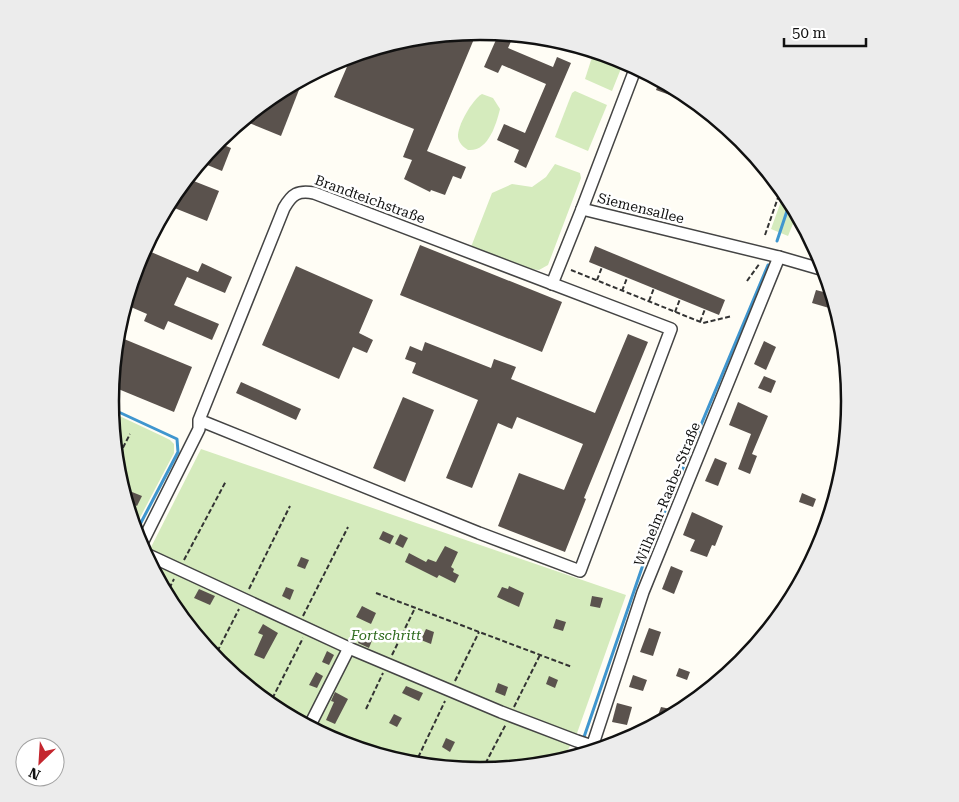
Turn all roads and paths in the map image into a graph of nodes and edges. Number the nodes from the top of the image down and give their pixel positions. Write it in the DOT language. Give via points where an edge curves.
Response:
graph roads {
  1 [pos="633,74"];
  2 [pos="778,197"];
  3 [pos="582,209"];
  4 [pos="765,236"];
  5 [pos="779,257"];
  6 [pos="761,261"];
  7 [pos="560,265"];
  8 [pos="602,267"];
  9 [pos="815,267"];
  10 [pos="628,278"];
  11 [pos="597,280"];
  12 [pos="748,281"];
  13 [pos="552,284"];
  14 [pos="654,288"];
  15 [pos="622,290"];
  16 [pos="680,299"];
  17 [pos="649,301"];
  18 [pos="705,309"];
  19 [pos="675,312"];
  20 [pos="732,316"];
  21 [pos="700,322"];
  22 [pos="199,420"];
  23 [pos="130,434"];
  24 [pos="122,450"];
  25 [pos="226,482"];
  26 [pos="290,506"];
  27 [pos="348,526"];
  28 [pos="145,537"];
  29 [pos="155,558"];
  30 [pos="179,570"];
  31 [pos="170,587"];
  32 [pos="376,592"];
  33 [pos="244,600"];
  34 [pos="303,627"];
  35 [pos="349,648"];
  36 [pos="218,650"];
  37 [pos="540,655"];
  38 [pos="572,667"];
  39 [pos="273,696"];
  40 [pos="510,716"];
  41 [pos="312,721"];
  42 [pos="588,745"];
  43 [pos="486,762"];
  1 -- 3 [label="street, Siemensallee"];
  2 -- 4 [label="path"];
  3 -- 5 [label="street, Siemensallee"];
  3 -- 7 [label="street"];
  5 -- 9 [label="street, Siemensallee"];
  5 -- 42 [label="street, Wilhelm-Raabe-Straße" via="643,592"];
  6 -- 12 [label="path"];
  7 -- 11 [label="path"];
  7 -- 13 [label="street"];
  8 -- 11 [label="path"];
  10 -- 15 [label="path"];
  11 -- 15 [label="path"];
  13 -- 22 [label="street, Brandteichstraße" via="314,193 303,191 295,194 284,208"];
  13 -- 22 [label="street, Brandteichstraße" via="671,329 580,571"];
  14 -- 17 [label="path"];
  15 -- 17 [label="path"];
  16 -- 19 [label="path"];
  17 -- 19 [label="path"];
  18 -- 21 [label="path"];
  19 -- 21 [label="path"];
  20 -- 21 [label="path"];
  22 -- 28 [label="street, Brandteichstraße" via="199,428"];
  23 -- 24 [label="path"];
  25 -- 30 [label="path"];
  26 -- 33 [label="path"];
  27 -- 34 [label="path"];
  29 -- 30 [label="street"];
  30 -- 31 [label="path"];
  30 -- 33 [label="street"];
  32 -- 37 [label="path"];
  33 -- 34 [label="street"];
  33 -- 36 [label="path"];
  34 -- 35 [label="street"];
  34 -- 39 [label="path"];
  35 -- 40 [label="street"];
  35 -- 41 [label="street"];
  37 -- 38 [label="path"];
  37 -- 40 [label="path"];
  40 -- 42 [label="street"];
  40 -- 43 [label="path"];
}
